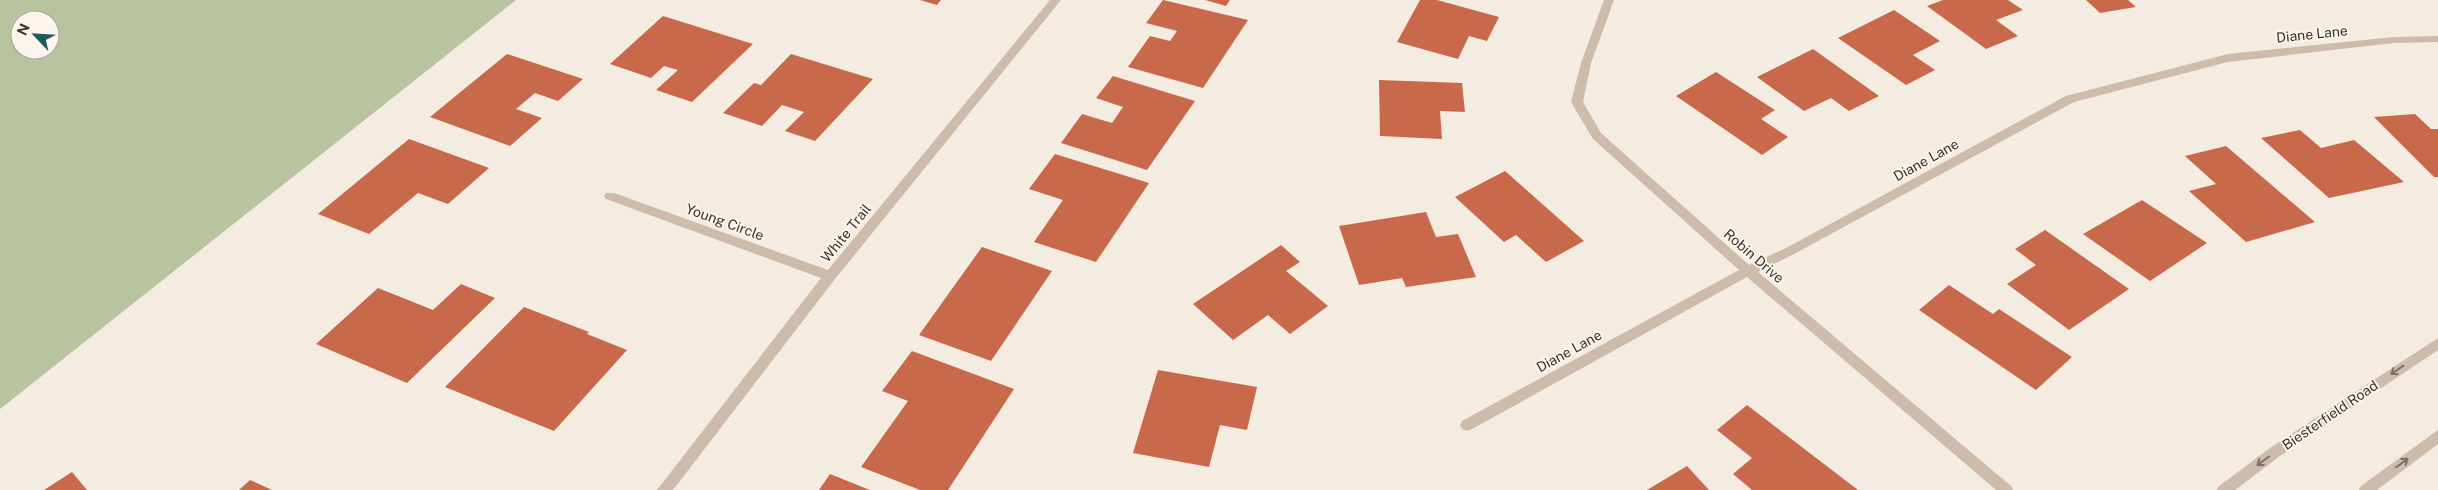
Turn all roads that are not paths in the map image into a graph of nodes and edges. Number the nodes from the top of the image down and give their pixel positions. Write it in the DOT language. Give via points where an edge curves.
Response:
graph roads {
  1 [pos="1056,0"];
  2 [pos="1609,0"];
  3 [pos="2438,38"];
  4 [pos="610,196"];
  5 [pos="1748,270"];
  6 [pos="830,276"];
  7 [pos="2438,343"];
  8 [pos="1467,425"];
  9 [pos="2438,436"];
  10 [pos="664,490"];
  11 [pos="2006,490"];
  12 [pos="2224,490"];
  13 [pos="2366,490"];
  1 -- 6 [label="street, White Trail"];
  2 -- 5 [label="street, Robin Drive" via="1586,62 1577,102 1596,136"];
  3 -- 5 [label="street, Diane Lane" via="2228,58 2070,98 1790,251"];
  4 -- 6 [label="street, Young Circle"];
  5 -- 8 [label="street, Diane Lane"];
  5 -- 11 [label="street, Robin Drive"];
  6 -- 10 [label="street, White Trail"];
  7 -- 12 [label="street, Biesterfield Road, one-way"];
  13 -- 9 [label="street, one-way"];
}
